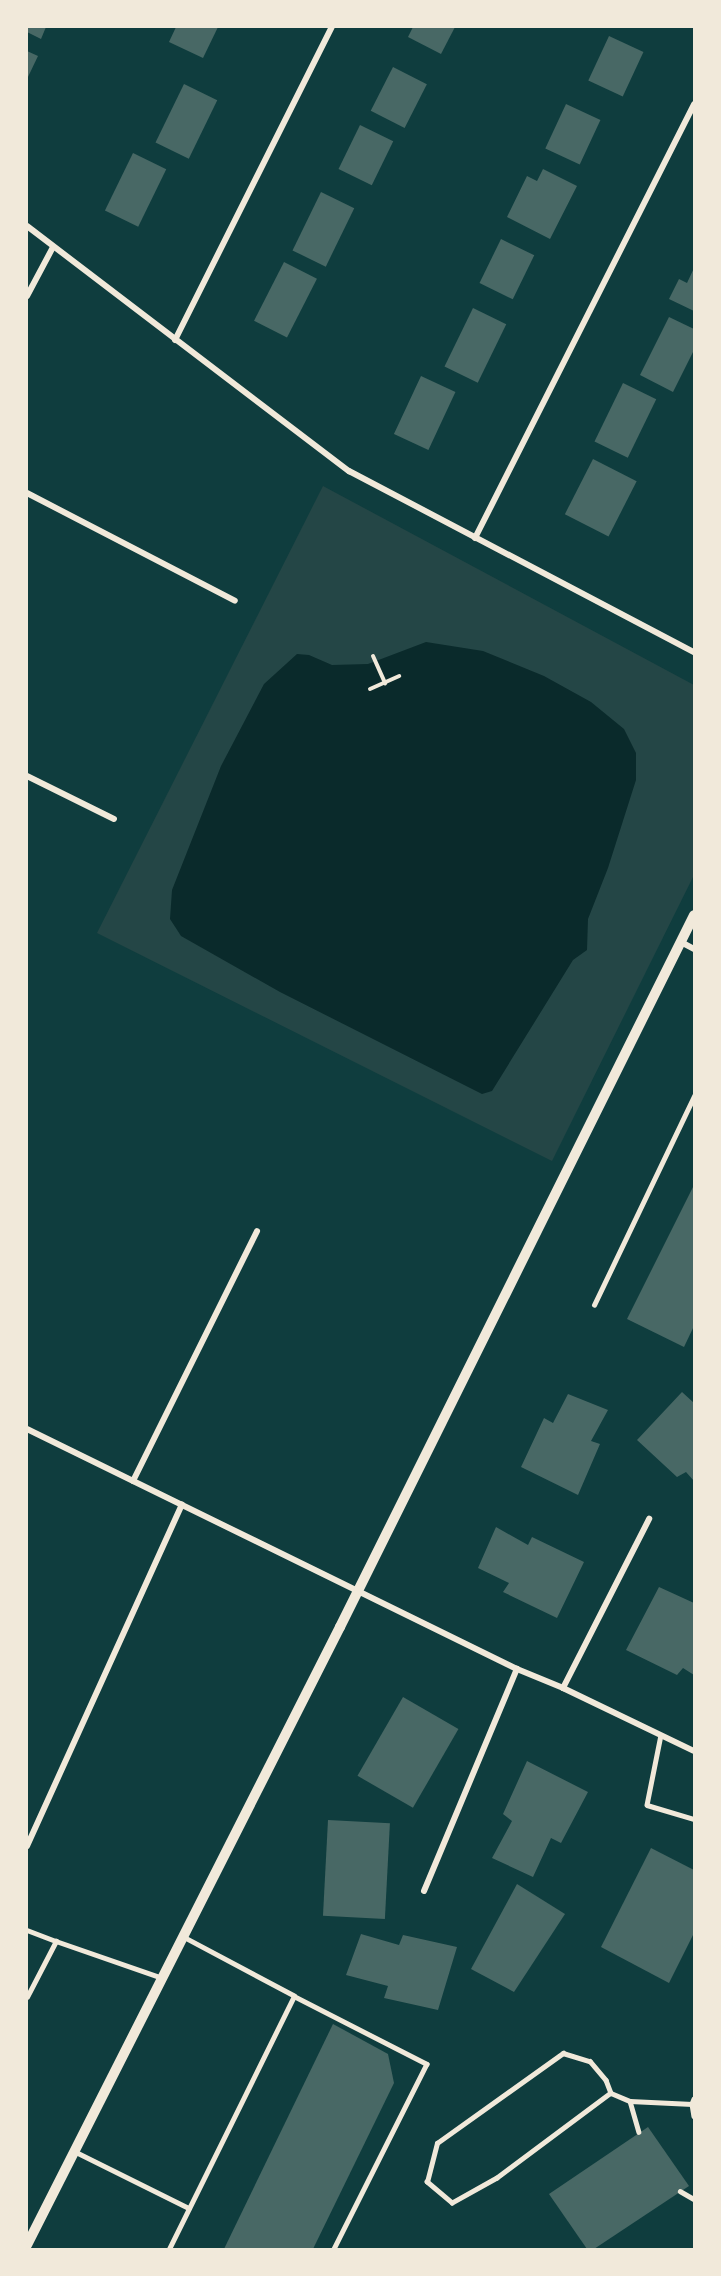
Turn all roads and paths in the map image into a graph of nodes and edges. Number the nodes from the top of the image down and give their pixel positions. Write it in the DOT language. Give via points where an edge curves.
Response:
graph roads {
  1 [pos="332,27"];
  2 [pos="694,104"];
  3 [pos="27,226"];
  4 [pos="53,247"];
  5 [pos="27,296"];
  6 [pos="175,340"];
  7 [pos="27,493"];
  8 [pos="475,538"];
  9 [pos="235,600"];
  10 [pos="694,652"];
  11 [pos="373,656"];
  12 [pos="399,676"];
  13 [pos="385,683"];
  14 [pos="370,689"];
  15 [pos="27,777"];
  16 [pos="114,819"];
  17 [pos="694,915"];
  18 [pos="681,942"];
  19 [pos="694,949"];
  20 [pos="694,1096"];
  21 [pos="256,1231"];
  22 [pos="594,1305"];
  23 [pos="27,1429"];
  24 [pos="133,1481"];
  25 [pos="182,1505"];
  26 [pos="649,1519"];
  27 [pos="358,1590"];
  28 [pos="517,1669"];
  29 [pos="563,1688"];
  30 [pos="662,1736"];
  31 [pos="694,1751"];
  32 [pos="694,1819"];
  33 [pos="27,1846"];
  34 [pos="424,1891"];
  35 [pos="27,1930"];
  36 [pos="183,1938"];
  37 [pos="56,1941"];
  38 [pos="162,1978"];
  39 [pos="294,1996"];
  40 [pos="27,1997"];
  41 [pos="611,2093"];
  42 [pos="630,2101"];
  43 [pos="693,2102"];
  44 [pos="694,2116"];
  45 [pos="639,2132"];
  46 [pos="75,2151"];
  47 [pos="680,2191"];
  48 [pos="694,2199"];
  49 [pos="189,2208"];
  50 [pos="27,2245"];
  51 [pos="169,2249"];
  52 [pos="334,2249"];
  1 -- 6 [label="street"];
  2 -- 8 [label="street"];
  3 -- 4 [label="street"];
  4 -- 5 [label="street"];
  4 -- 6 [label="street"];
  6 -- 8 [label="street" via="349,471"];
  7 -- 9 [label="street"];
  8 -- 10 [label="street"];
  11 -- 13 [label="path"];
  12 -- 13 [label="path"];
  13 -- 14 [label="path"];
  15 -- 16 [label="street"];
  17 -- 18 [label="street"];
  18 -- 19 [label="street"];
  18 -- 27 [label="street"];
  20 -- 22 [label="lane"];
  21 -- 24 [label="street"];
  23 -- 24 [label="street"];
  24 -- 25 [label="street"];
  25 -- 27 [label="street"];
  25 -- 33 [label="street"];
  26 -- 29 [label="street"];
  27 -- 28 [label="street"];
  27 -- 36 [label="street"];
  28 -- 29 [label="street"];
  28 -- 34 [label="street"];
  29 -- 30 [label="street"];
  30 -- 31 [label="street"];
  30 -- 32 [label="lane" via="647,1805"];
  35 -- 37 [label="lane"];
  36 -- 38 [label="street"];
  36 -- 39 [label="lane"];
  37 -- 38 [label="lane"];
  37 -- 40 [label="lane"];
  38 -- 46 [label="street"];
  39 -- 49 [label="lane"];
  39 -- 52 [label="lane" via="427,2064"];
  41 -- 41 [label="lane" via="497,2178 452,2203 427,2182 437,2143 563,2053 590,2061"];
  41 -- 42 [label="lane"];
  42 -- 43 [label="lane"];
  42 -- 45 [label="lane"];
  43 -- 44 [label="lane"];
  46 -- 49 [label="lane"];
  46 -- 50 [label="street"];
  47 -- 48 [label="lane"];
  49 -- 51 [label="lane"];
}
